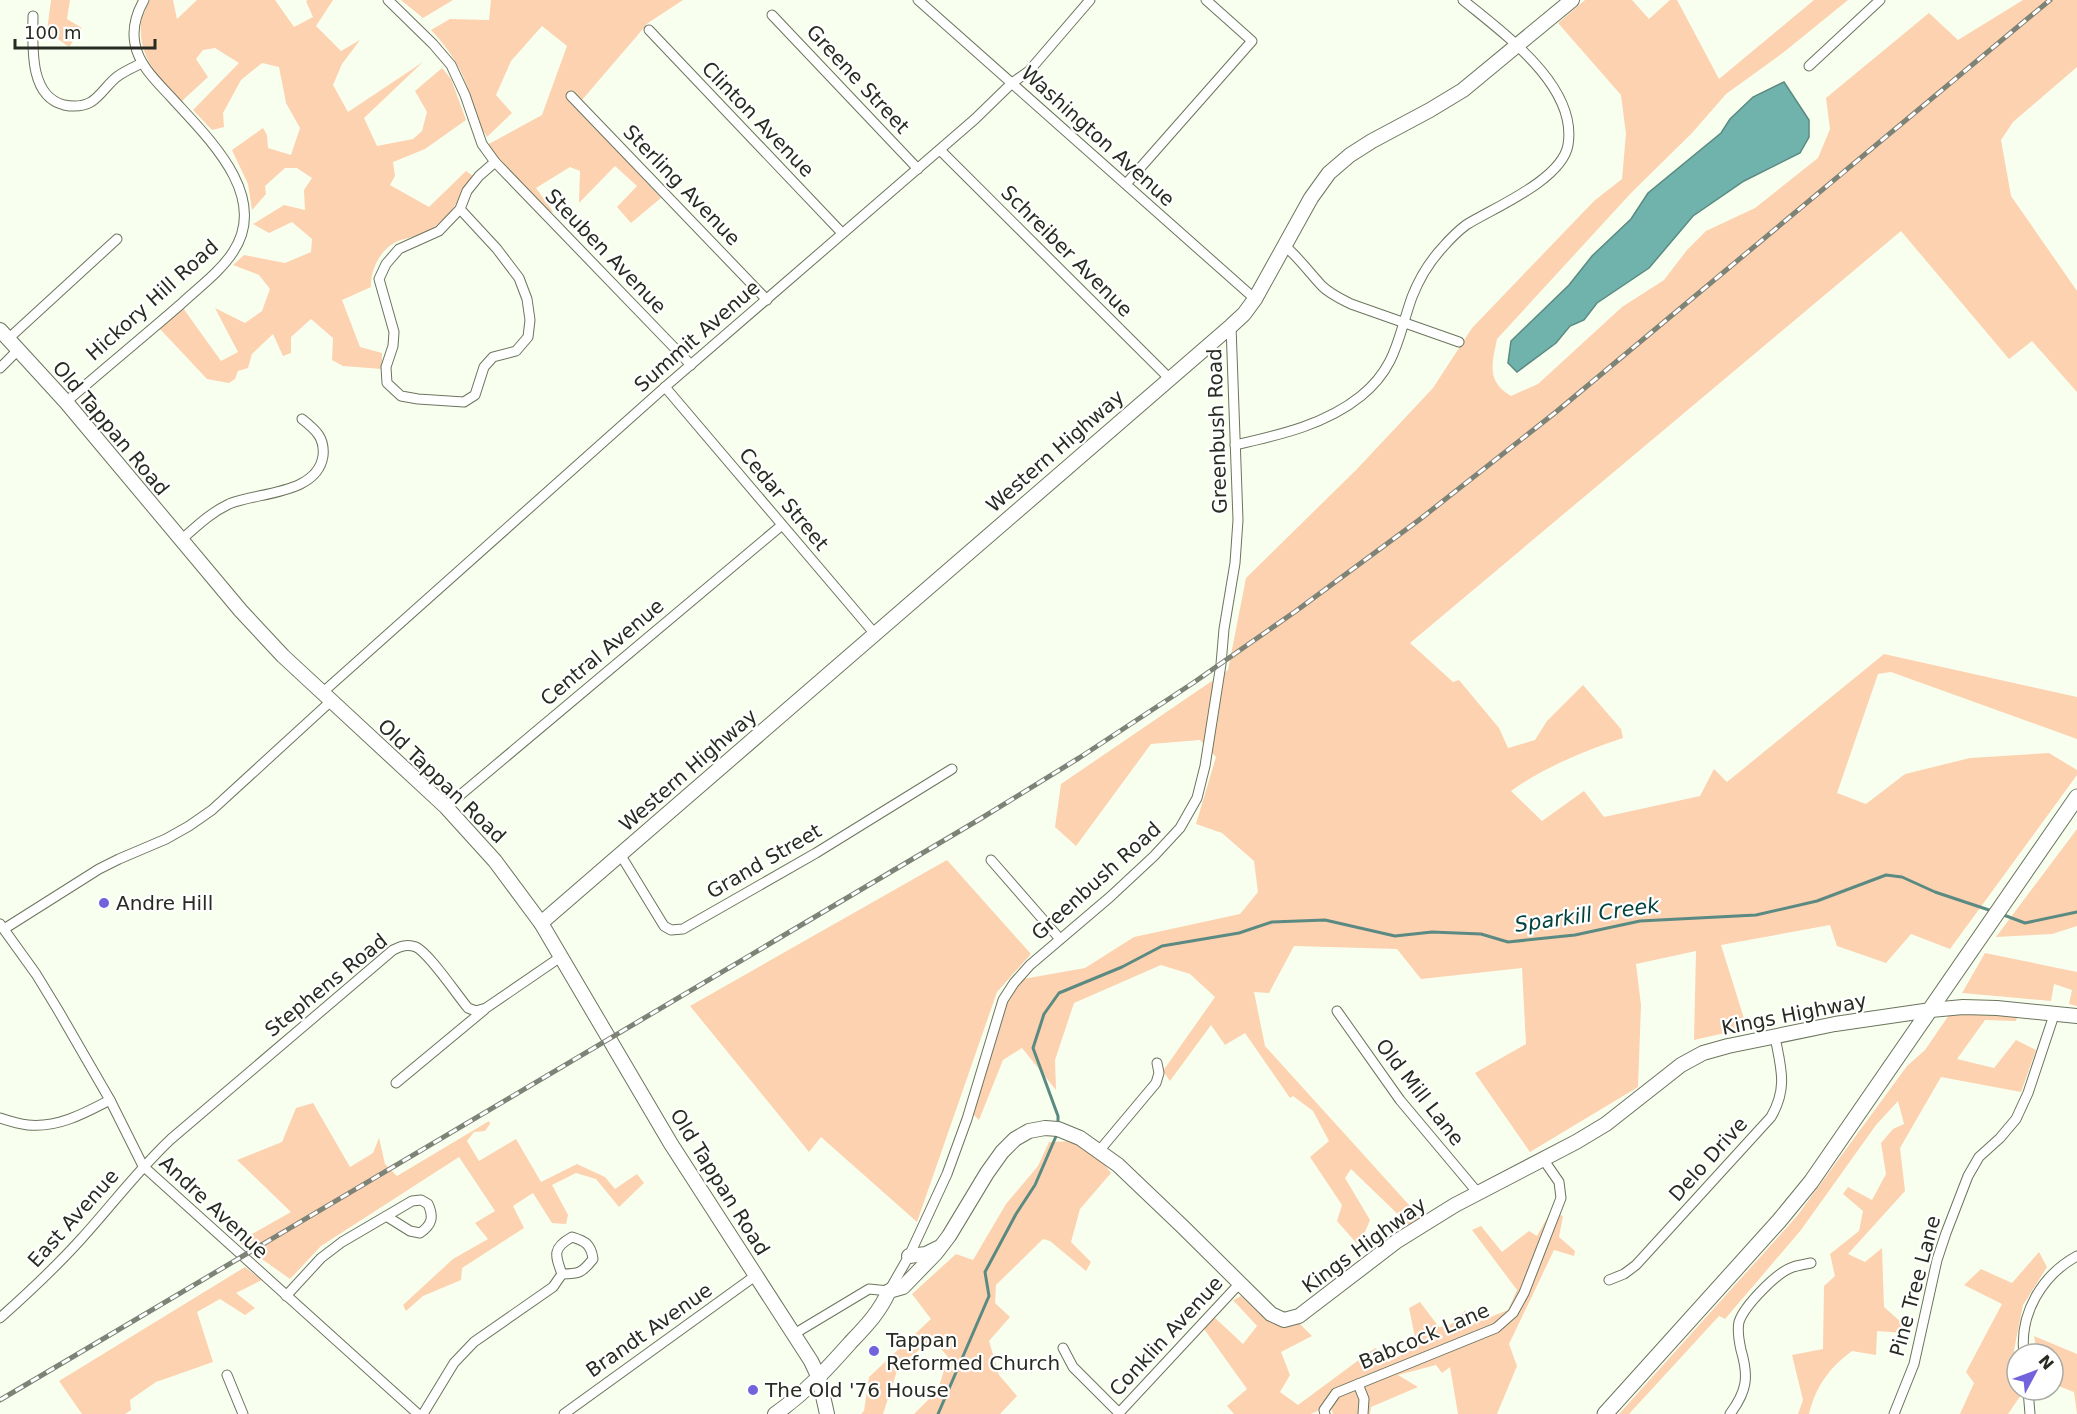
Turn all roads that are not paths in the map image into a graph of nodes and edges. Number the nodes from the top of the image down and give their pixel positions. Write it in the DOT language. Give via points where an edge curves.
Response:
graph roads {
  1 [pos="144,0"];
  2 [pos="388,0"];
  3 [pos="918,0"];
  4 [pos="1090,0"];
  5 [pos="1206,0"];
  6 [pos="1463,0"];
  7 [pos="1572,0"];
  8 [pos="1880,0"];
  9 [pos="772,15"];
  10 [pos="33,16"];
  11 [pos="649,30"];
  12 [pos="1517,45"];
  13 [pos="142,63"];
  14 [pos="1809,66"];
  15 [pos="1012,83"];
  16 [pos="571,96"];
  17 [pos="940,150"];
  18 [pos="495,162"];
  19 [pos="918,169"];
  20 [pos="1126,184"];
  21 [pos="460,209"];
  22 [pos="842,233"];
  23 [pos="117,239"];
  24 [pos="1285,246"];
  25 [pos="1255,298"];
  26 [pos="767,300"];
  27 [pos="1404,323"];
  28 [pos="1231,326"];
  29 [pos="4,335"];
  30 [pos="1459,342"];
  31 [pos="18,350"];
  32 [pos="691,365"];
  33 [pos="0,368"];
  34 [pos="1169,378"];
  35 [pos="665,387"];
  36 [pos="66,402"];
  37 [pos="302,419"];
  38 [pos="1235,445"];
  39 [pos="782,525"];
  40 [pos="181,540"];
  41 [pos="875,634"];
  42 [pos="326,698"];
  43 [pos="952,769"];
  44 [pos="2077,797"];
  45 [pos="446,807"];
  46 [pos="620,854"];
  47 [pos="991,860"];
  48 [pos="541,923"];
  49 [pos="2,926"];
  50 [pos="1060,939"];
  51 [pos="562,956"];
  52 [pos="486,1008"];
  53 [pos="1931,1010"];
  54 [pos="1337,1011"];
  55 [pos="2055,1012"];
  56 [pos="2077,1016"];
  57 [pos="1776,1036"];
  58 [pos="1157,1063"];
  59 [pos="396,1083"];
  60 [pos="110,1100"];
  61 [pos="0,1118"];
  62 [pos="171,1139"];
  63 [pos="1100,1151"];
  64 [pos="1543,1159"];
  65 [pos="143,1166"];
  66 [pos="1478,1193"];
  67 [pos="386,1216"];
  68 [pos="942,1245"];
  69 [pos="909,1256"];
  70 [pos="2077,1256"];
  71 [pos="1811,1263"];
  72 [pos="562,1274"];
  73 [pos="755,1276"];
  74 [pos="1609,1280"];
  75 [pos="1240,1283"];
  76 [pos="889,1291"];
  77 [pos="286,1296"];
  78 [pos="0,1318"];
  79 [pos="794,1334"];
  80 [pos="2024,1342"];
  81 [pos="1063,1348"];
  82 [pos="227,1375"];
  83 [pos="819,1378"];
  84 [pos="1358,1384"];
  85 [pos="1119,1413"];
  86 [pos="243,1414"];
  87 [pos="418,1414"];
  88 [pos="423,1414"];
  89 [pos="564,1414"];
  90 [pos="775,1414"];
  91 [pos="826,1414"];
  92 [pos="1325,1414"];
  93 [pos="1363,1414"];
  94 [pos="1605,1414"];
  95 [pos="1730,1414"];
  96 [pos="1894,1414"];
  1 -- 13 [label="street, Hickory Hill Road" via="134,26 135,45"];
  2 -- 18 [label="street" via="451,65 482,144"];
  3 -- 15 [label="street, Washington Avenue"];
  4 -- 15 [label="street, Summit Avenue" via="1029,71"];
  5 -- 20 [label="street" via="1252,41"];
  6 -- 12 [label="street"];
  7 -- 12 [label="street, Western Highway"];
  8 -- 14 [label="street"];
  9 -- 19 [label="street, Greene Street"];
  10 -- 13 [label="street" via="37,76 46,95 61,104 78,107 93,101 118,76"];
  11 -- 22 [label="street, Clinton Avenue"];
  12 -- 24 [label="street, Western Highway" via="1463,90 1350,155 1329,172"];
  12 -- 27 [label="street" via="1560,100 1568,124 1568,146 1561,162 1546,176 1465,226 1443,247 1426,268"];
  13 -- 36 [label="street, Hickory Hill Road" via="218,149 245,205 243,229 233,252 211,277"];
  15 -- 17 [label="street, Summit Avenue"];
  15 -- 20 [label="street, Washington Avenue"];
  16 -- 26 [label="street, Sterling Avenue"];
  17 -- 19 [label="street, Summit Avenue"];
  17 -- 34 [label="street, Schreiber Avenue"];
  18 -- 21 [label="street" via="467,191"];
  18 -- 32 [label="street, Steuben Avenue"];
  19 -- 22 [label="street, Summit Avenue"];
  20 -- 25 [label="street, Washington Avenue"];
  21 -- 21 [label="street" via="439,231 399,249 379,279 394,332 386,367 387,383 401,396 464,402 476,395 484,367 493,357 516,351 528,337 527,299 519,278"];
  22 -- 26 [label="street, Summit Avenue"];
  23 -- 29 [label="street"];
  24 -- 25 [label="street, Western Highway"];
  24 -- 27 [label="street" via="1336,297"];
  25 -- 28 [label="street, Western Highway"];
  26 -- 32 [label="street, Summit Avenue"];
  27 -- 30 [label="street"];
  27 -- 38 [label="street" via="1396,351 1362,396 1307,426"];
  28 -- 34 [label="street, Western Highway"];
  28 -- 38 [label="street, Greenbush Road"];
  29 -- 31 [label="street, Old Tappan Road"];
  31 -- 33 [label="street"];
  31 -- 36 [label="street, Old Tappan Road"];
  32 -- 35 [label="street, Summit Avenue"];
  34 -- 41 [label="street, Western Highway"];
  35 -- 39 [label="street, Cedar Street"];
  35 -- 42 [label="street, Summit Avenue"];
  36 -- 40 [label="street, Old Tappan Road"];
  37 -- 40 [label="street" via="317,430 324,445 322,463 311,477 296,487 212,513"];
  38 -- 50 [label="street, Greenbush Road" via="1235,563 1197,798 1180,828 1154,856"];
  39 -- 41 [label="street, Cedar Street"];
  39 -- 45 [label="street, Central Avenue"];
  40 -- 42 [label="street, Old Tappan Road" via="243,614"];
  41 -- 46 [label="street, Western Highway"];
  42 -- 45 [label="street, Old Tappan Road"];
  42 -- 49 [label="street" via="212,810 166,839 99,869"];
  43 -- 46 [label="street, Grand Street" via="683,929 670,930 664,926"];
  44 -- 53 [label="main road"];
  45 -- 48 [label="street, Old Tappan Road" via="495,861"];
  46 -- 48 [label="street, Western Highway"];
  47 -- 50 [label="street"];
  48 -- 51 [label="street, Old Tappan Road"];
  49 -- 60 [label="street, Andre Avenue" via="36,974"];
  50 -- 69 [label="street, Greenbush Road" via="1030,965 1003,1000 947,1174"];
  51 -- 52 [label="street"];
  51 -- 73 [label="street, Old Tappan Road"];
  52 -- 59 [label="street"];
  52 -- 62 [label="street, Stephens Road" via="468,1008 423,952 402,946"];
  53 -- 55 [label="street, Kings Highway" via="1963,1007"];
  53 -- 57 [label="street, Kings Highway"];
  53 -- 94 [label="main road" via="1795,1202"];
  54 -- 66 [label="street, Old Mill Lane" via="1400,1100"];
  55 -- 56 [label="street, Kings Highway"];
  55 -- 96 [label="street, Pine Tree Lane" via="2016,1119 1979,1157 1968,1176 1937,1260 1914,1364"];
  57 -- 64 [label="street, Kings Highway" via="1703,1053 1681,1065 1606,1124"];
  57 -- 74 [label="street, Delo Drive" via="1783,1088 1771,1116 1636,1264"];
  58 -- 63 [label="street" via="1156,1083"];
  60 -- 61 [label="street" via="86,1113 52,1123 27,1125"];
  60 -- 65 [label="street, Andre Avenue"];
  62 -- 65 [label="street, East Avenue"];
  63 -- 68 [label="street, Kings Highway" via="1080,1138 1051,1128 1029,1131 1015,1139 987,1173"];
  63 -- 75 [label="street, Kings Highway"];
  64 -- 66 [label="street, Kings Highway"];
  64 -- 84 [label="street, Babcock Lane" via="1559,1182 1561,1198 1513,1312 1496,1328"];
  65 -- 77 [label="street, Andre Avenue"];
  65 -- 78 [label="street, East Avenue" via="61,1261"];
  66 -- 75 [label="street, Kings Highway" via="1397,1241 1299,1316 1284,1320 1271,1314"];
  67 -- 67 [label="street" via="412,1201 422,1200 428,1204 432,1218 420,1233"];
  67 -- 77 [label="street" via="321,1258"];
  68 -- 69 [label="street" via="926,1254"];
  68 -- 76 [label="street, Kings Highway" via="903,1287"];
  69 -- 76 [label="street, Greenbush Road"];
  70 -- 80 [label="street" via="2049,1276 2035,1296"];
  71 -- 95 [label="street" via="1792,1267 1774,1278 1739,1322 1746,1383"];
  72 -- 72 [label="street" via="577,1274 593,1258 584,1241 572,1238 557,1249"];
  72 -- 88 [label="street" via="553,1287 474,1342 454,1363"];
  73 -- 79 [label="street, Old Tappan Road"];
  73 -- 89 [label="street, Brandt Avenue"];
  75 -- 85 [label="street, Conklin Avenue"];
  76 -- 79 [label="street" via="869,1289"];
  76 -- 83 [label="street, Kings Highway" via="881,1309"];
  77 -- 87 [label="street, Andre Avenue"];
  79 -- 83 [label="street, Old Tappan Road"];
  81 -- 85 [label="street" via="1073,1367"];
  82 -- 86 [label="street"];
  83 -- 90 [label="street, Kings Highway"];
  83 -- 91 [label="street, Old Tappan Road"];
  84 -- 92 [label="street, Babcock Lane" via="1336,1393"];
  84 -- 93 [label="street, Babcock Lane" via="1364,1399"];
}
